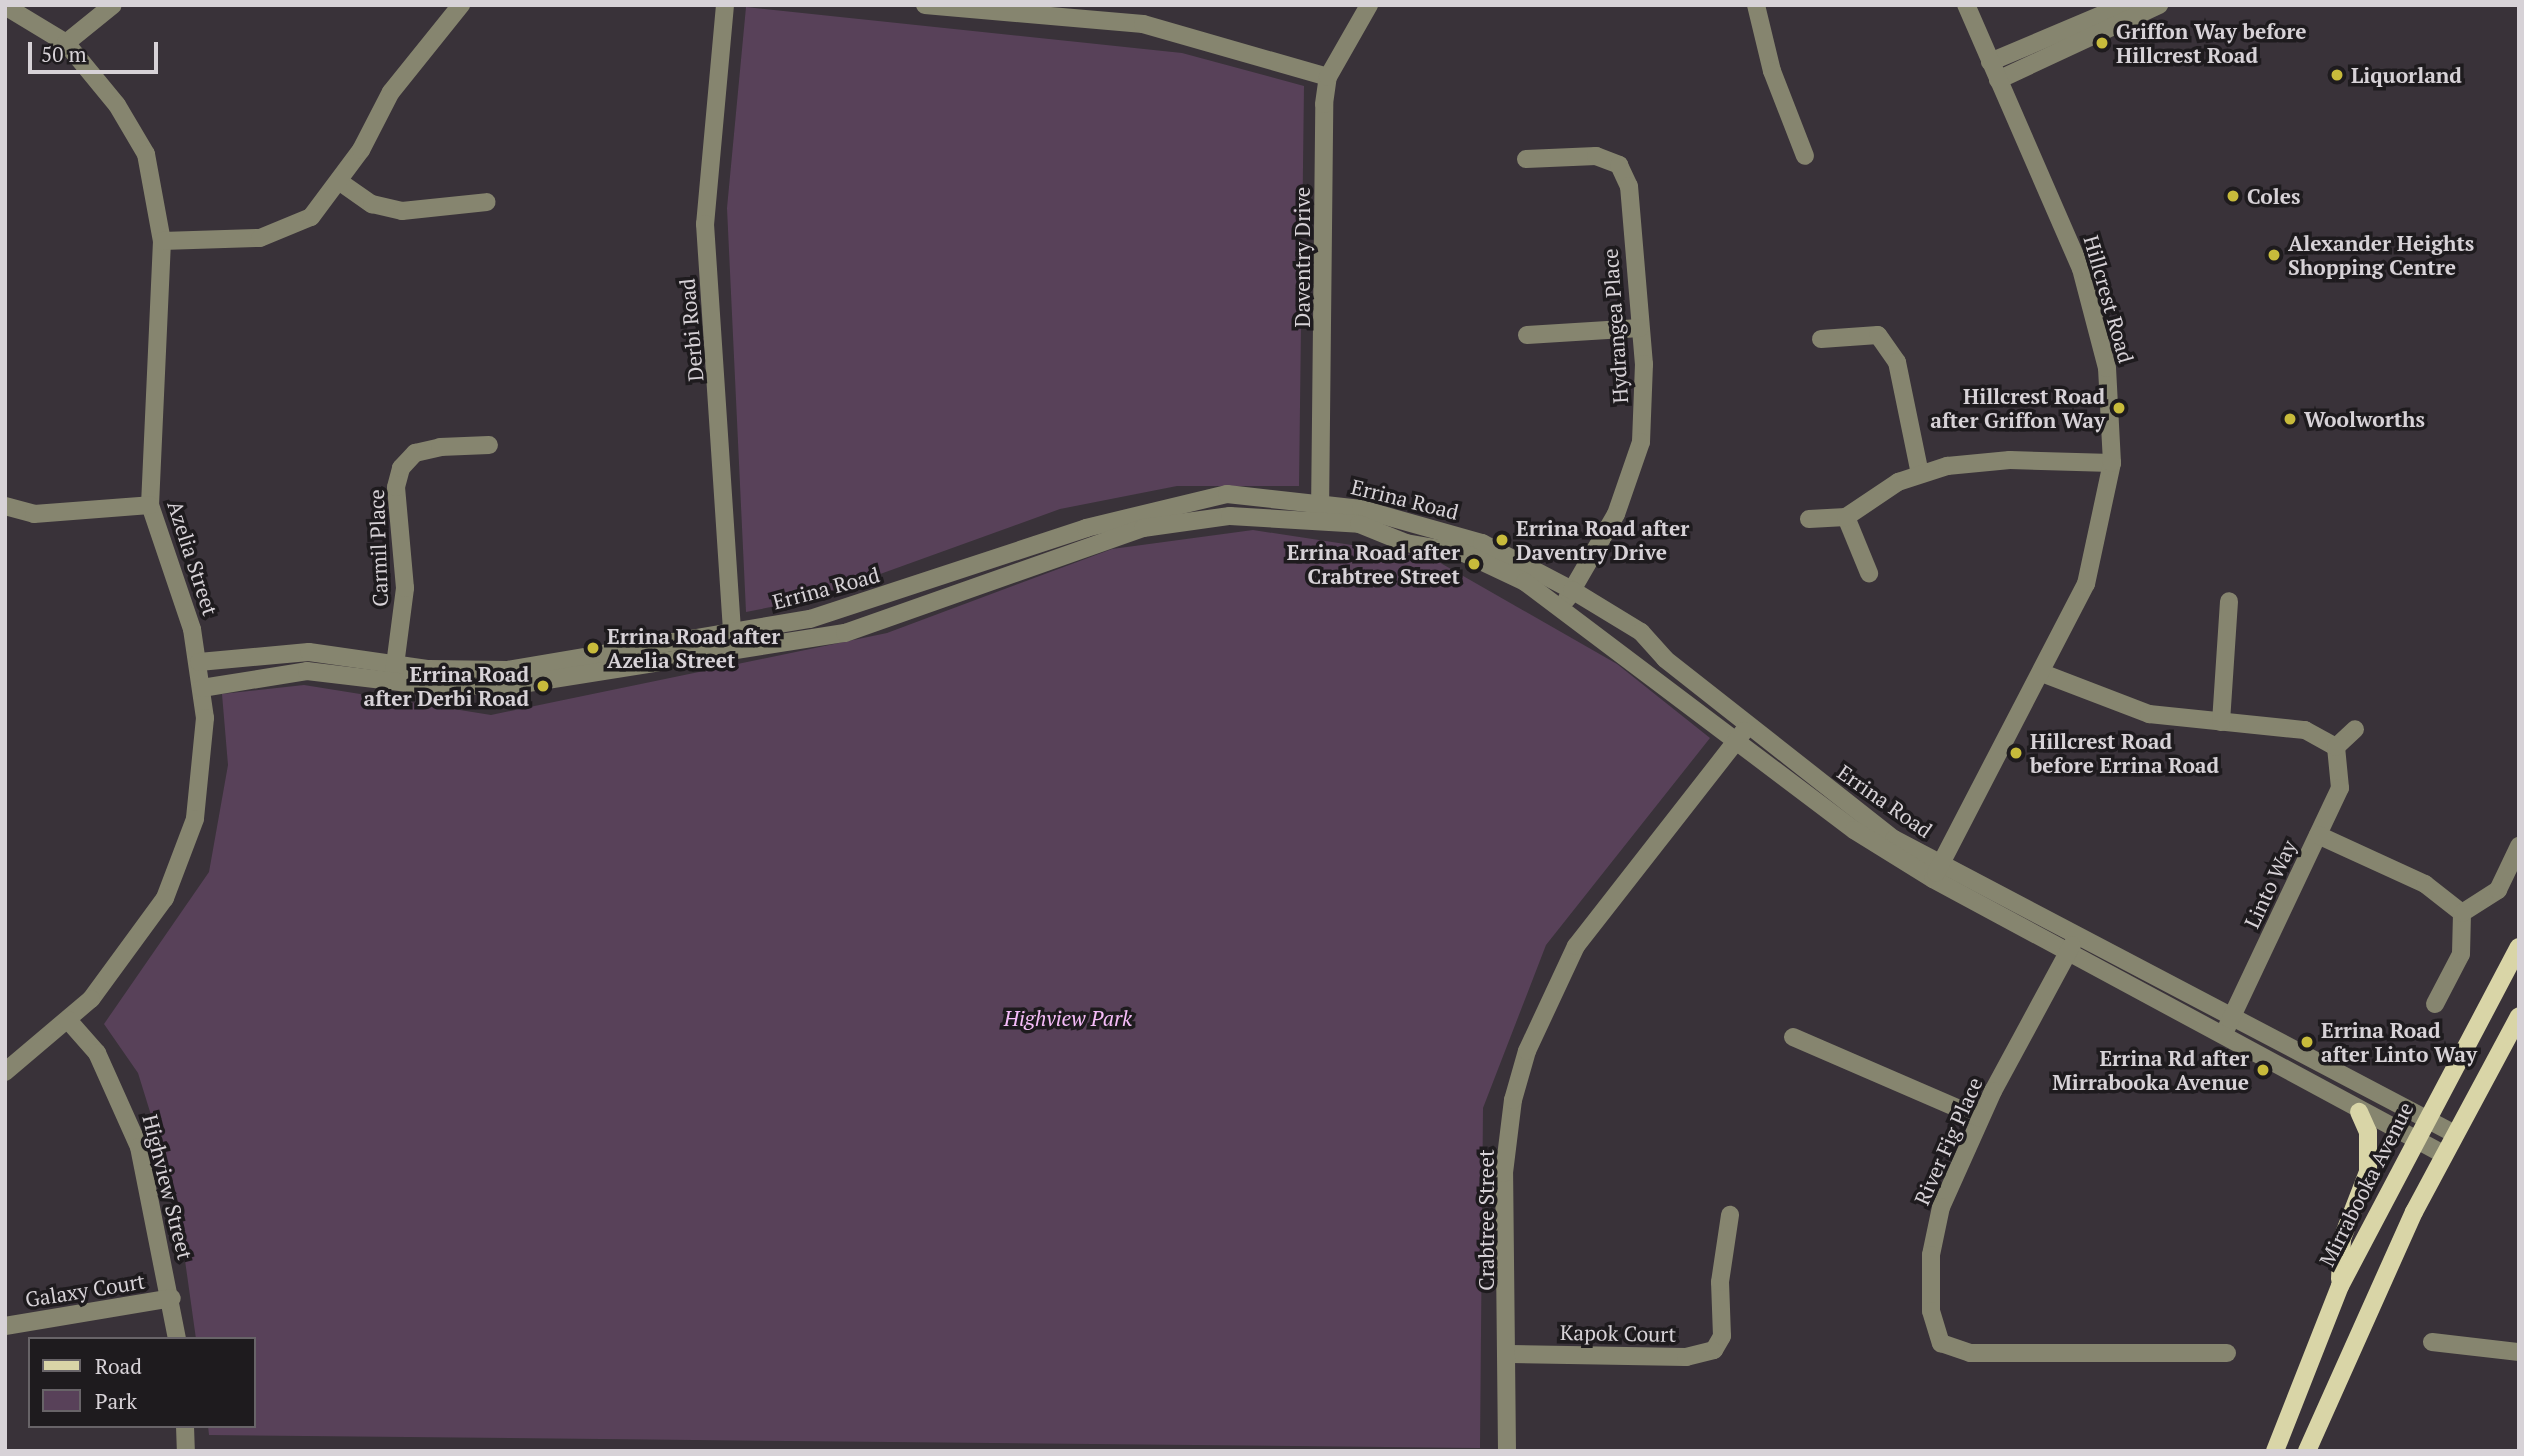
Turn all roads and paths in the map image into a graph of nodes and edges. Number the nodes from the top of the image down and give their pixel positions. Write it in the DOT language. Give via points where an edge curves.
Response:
graph roads {
  1 [pos="113,5"];
  2 [pos="461,5"];
  3 [pos="725,5"];
  4 [pos="926,5"];
  5 [pos="1369,5"];
  6 [pos="1756,5"];
  7 [pos="1966,5"];
  8 [pos="2125,5"];
  9 [pos="2159,5"];
  10 [pos="5,6"];
  11 [pos="66,43"];
  12 [pos="1990,62"];
  13 [pos="1328,77"];
  14 [pos="1998,79"];
  15 [pos="1805,156"];
  16 [pos="1526,159"];
  17 [pos="340,182"];
  18 [pos="486,202"];
  19 [pos="162,241"];
  20 [pos="1640,328"];
  21 [pos="1527,335"];
  22 [pos="1821,339"];
  23 [pos="489,445"];
  24 [pos="2112,463"];
  25 [pos="1920,474"];
  26 [pos="150,505"];
  27 [pos="5,506"];
  28 [pos="1321,512"];
  29 [pos="1846,517"];
  30 [pos="1809,519"];
  31 [pos="1869,573"];
  32 [pos="1567,597"];
  33 [pos="2229,601"];
  34 [pos="733,643"];
  35 [pos="199,662"];
  36 [pos="394,672"];
  37 [pos="2042,673"];
  38 [pos="202,688"];
  39 [pos="2221,722"];
  40 [pos="2355,729"];
  41 [pos="1743,732"];
  42 [pos="2336,747"];
  43 [pos="2318,835"];
  44 [pos="2519,846"];
  45 [pos="1937,873"];
  46 [pos="2462,913"];
  47 [pos="2071,946"];
  48 [pos="2519,947"];
  49 [pos="2435,1004"];
  50 [pos="2519,1016"];
  51 [pos="68,1020"];
  52 [pos="2227,1028"];
  53 [pos="1793,1037"];
  54 [pos="5,1072"];
  55 [pos="2359,1112"];
  56 [pos="1980,1118"];
  57 [pos="2424,1119"];
  58 [pos="2455,1134"];
  59 [pos="2413,1140"];
  60 [pos="2443,1154"];
  61 [pos="1730,1216"];
  62 [pos="2340,1286"];
  63 [pos="172,1298"];
  64 [pos="5,1326"];
  65 [pos="177,1337"];
  66 [pos="2432,1342"];
  67 [pos="2519,1352"];
  68 [pos="2227,1353"];
  69 [pos="1510,1354"];
  70 [pos="185,1428"];
  71 [pos="186,1451"];
  72 [pos="1507,1451"];
  73 [pos="2274,1451"];
  74 [pos="2307,1451"];
  1 -- 11 [label="street"];
  2 -- 17 [label="street" via="391,92"];
  3 -- 34 [label="street, Derbi Road" via="705,224"];
  4 -- 13 [label="street" via="1143,23"];
  5 -- 13 [label="street, Daventry Drive"];
  6 -- 15 [label="street" via="1772,71"];
  7 -- 12 [label="street, Hillcrest Road"];
  8 -- 12 [label="street"];
  9 -- 14 [label="street"];
  10 -- 11 [label="street, Azelia Street"];
  11 -- 19 [label="street, Azelia Street" via="117,105 146,155"];
  12 -- 14 [label="street, Hillcrest Road"];
  13 -- 28 [label="street, Daventry Drive"];
  14 -- 24 [label="street, Hillcrest Road" via="2081,269 2107,368"];
  16 -- 20 [label="street, Hydrangea Place" via="1596,156 1619,165 1629,186"];
  17 -- 18 [label="street" via="372,204 402,211"];
  17 -- 19 [label="street" via="311,217 260,238"];
  19 -- 26 [label="street, Azelia Street"];
  20 -- 21 [label="street"];
  20 -- 32 [label="street, Hydrangea Place" via="1641,442 1616,514"];
  22 -- 25 [label="street" via="1878,335 1896,362"];
  23 -- 36 [label="street, Carmil Place" via="415,453 401,468 396,486 405,588"];
  24 -- 25 [label="street" via="2010,460"];
  24 -- 37 [label="street, Hillcrest Road" via="2086,584"];
  25 -- 29 [label="street"];
  26 -- 27 [label="street" via="34,514"];
  26 -- 35 [label="street, Azelia Street"];
  28 -- 32 [label="street, Errina Road" via="1417,521 1482,543"];
  28 -- 34 [label="street, Errina Road" via="1227,494 1123,517"];
  29 -- 30 [label="street"];
  29 -- 31 [label="street"];
  32 -- 41 [label="street, Errina Road"];
  32 -- 41 [label="street, Errina Road" via="1641,632"];
  33 -- 39 [label="street"];
  34 -- 36 [label="street, Errina Road" via="509,686"];
  35 -- 36 [label="street, Errina Road" via="310,652"];
  35 -- 38 [label="street, Azelia Street"];
  36 -- 38 [label="street, Errina Road" via="307,671"];
  37 -- 39 [label="street" via="2149,714"];
  37 -- 45 [label="street, Hillcrest Road"];
  38 -- 51 [label="street, Azelia Street" via="205,765 182,859 128,954"];
  39 -- 42 [label="street" via="2305,730"];
  40 -- 42 [label="street"];
  41 -- 45 [label="street, Errina Road" via="1854,830"];
  41 -- 69 [label="street, Crabtree Street" via="1576,946 1527,1051 1513,1100 1504,1173"];
  42 -- 43 [label="street, Linto Way" via="2340,788"];
  43 -- 46 [label="street" via="2425,884"];
  43 -- 52 [label="street, Linto Way"];
  44 -- 46 [label="street" via="2498,890"];
  45 -- 47 [label="street, Errina Road"];
  46 -- 49 [label="street" via="2461,954"];
  47 -- 52 [label="street, Errina Road"];
  47 -- 56 [label="street, River Fig Place"];
  48 -- 57 [label="main road, Mirrabooka Avenue"];
  50 -- 58 [label="main road"];
  51 -- 54 [label="street, Azelia Street"];
  51 -- 63 [label="street, Highview Street" via="97,1053 126,1111"];
  52 -- 55 [label="street, Errina Road"];
  52 -- 57 [label="street, Errina Road"];
  53 -- 56 [label="street"];
  55 -- 59 [label="street, Errina Road"];
  55 -- 62 [label="main road" via="2368,1132 2368,1172 2342,1239"];
  56 -- 68 [label="street, River Fig Place" via="1935,1231 1931,1311 1941,1343 1970,1353"];
  57 -- 58 [label="street, Errina Road"];
  57 -- 59 [label="main road, Mirrabooka Avenue"];
  58 -- 60 [label="main road"];
  59 -- 60 [label="street, Errina Road"];
  59 -- 62 [label="main road, Mirrabooka Avenue"];
  60 -- 74 [label="main road"];
  61 -- 69 [label="street, Kapok Court" via="1720,1282 1722,1336 1714,1350 1686,1357"];
  62 -- 73 [label="main road, Mirrabooka Avenue"];
  63 -- 64 [label="street, Galaxy Court"];
  63 -- 65 [label="street, Highview Street"];
  66 -- 67 [label="street"];
  69 -- 72 [label="street, Crabtree Street"];
  70 -- 71 [label="street"];
}
